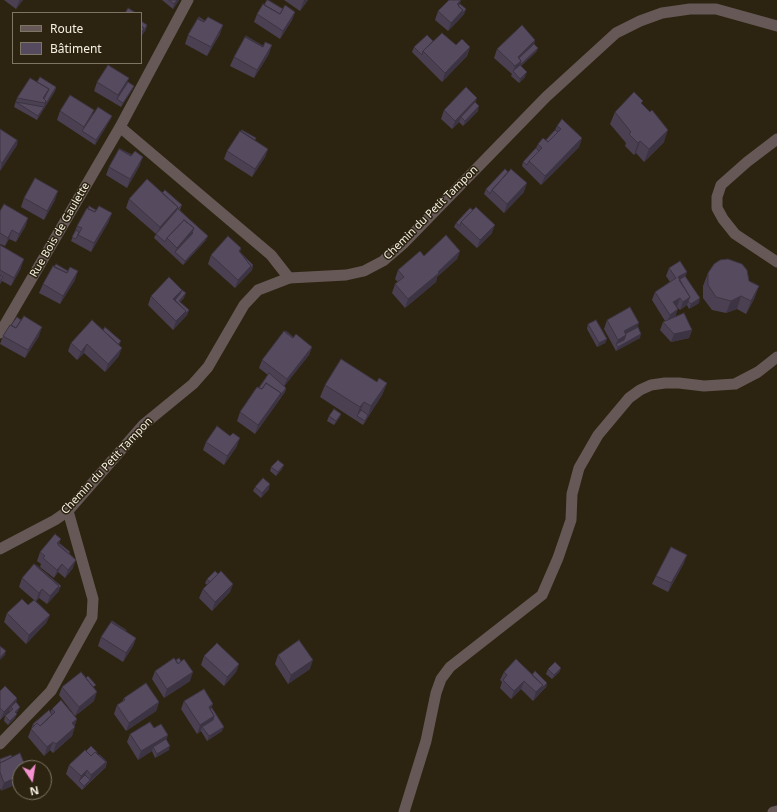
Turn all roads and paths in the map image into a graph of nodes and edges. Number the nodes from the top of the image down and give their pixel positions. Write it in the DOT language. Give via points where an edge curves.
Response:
graph roads {
  1 [pos="188,0"];
  2 [pos="777,26"];
  3 [pos="120,126"];
  4 [pos="777,139"];
  5 [pos="777,262"];
  6 [pos="289,278"];
  7 [pos="0,333"];
  8 [pos="777,357"];
  9 [pos="68,510"];
  10 [pos="0,549"];
  11 [pos="0,744"];
  12 [pos="777,811"];
  13 [pos="404,812"];
  14 [pos="774,812"];
  1 -- 3 [label="street, Rue Bois de Gaulette"];
  2 -- 6 [label="street, Chemin du Petit Tampon" via="716,9 662,13 640,20 616,33 546,97 404,243 383,261 364,271 346,275"];
  3 -- 6 [label="street" via="271,255"];
  3 -- 7 [label="street, Rue Bois de Gaulette"];
  4 -- 5 [label="street" via="721,185 717,208 736,234"];
  6 -- 9 [label="street, Chemin du Petit Tampon" via="258,290 244,305 208,367 193,384 143,424"];
  8 -- 13 [label="street" via="758,372 735,384 704,386 665,383 640,390 629,398 598,435 579,468 572,494 571,520 542,595 450,667 441,679 426,741"];
  9 -- 10 [label="street, Chemin du Petit Tampon" via="55,520"];
  9 -- 11 [label="street" via="94,599 92,618 51,691"];
  12 -- 14 [label="street"];
}
